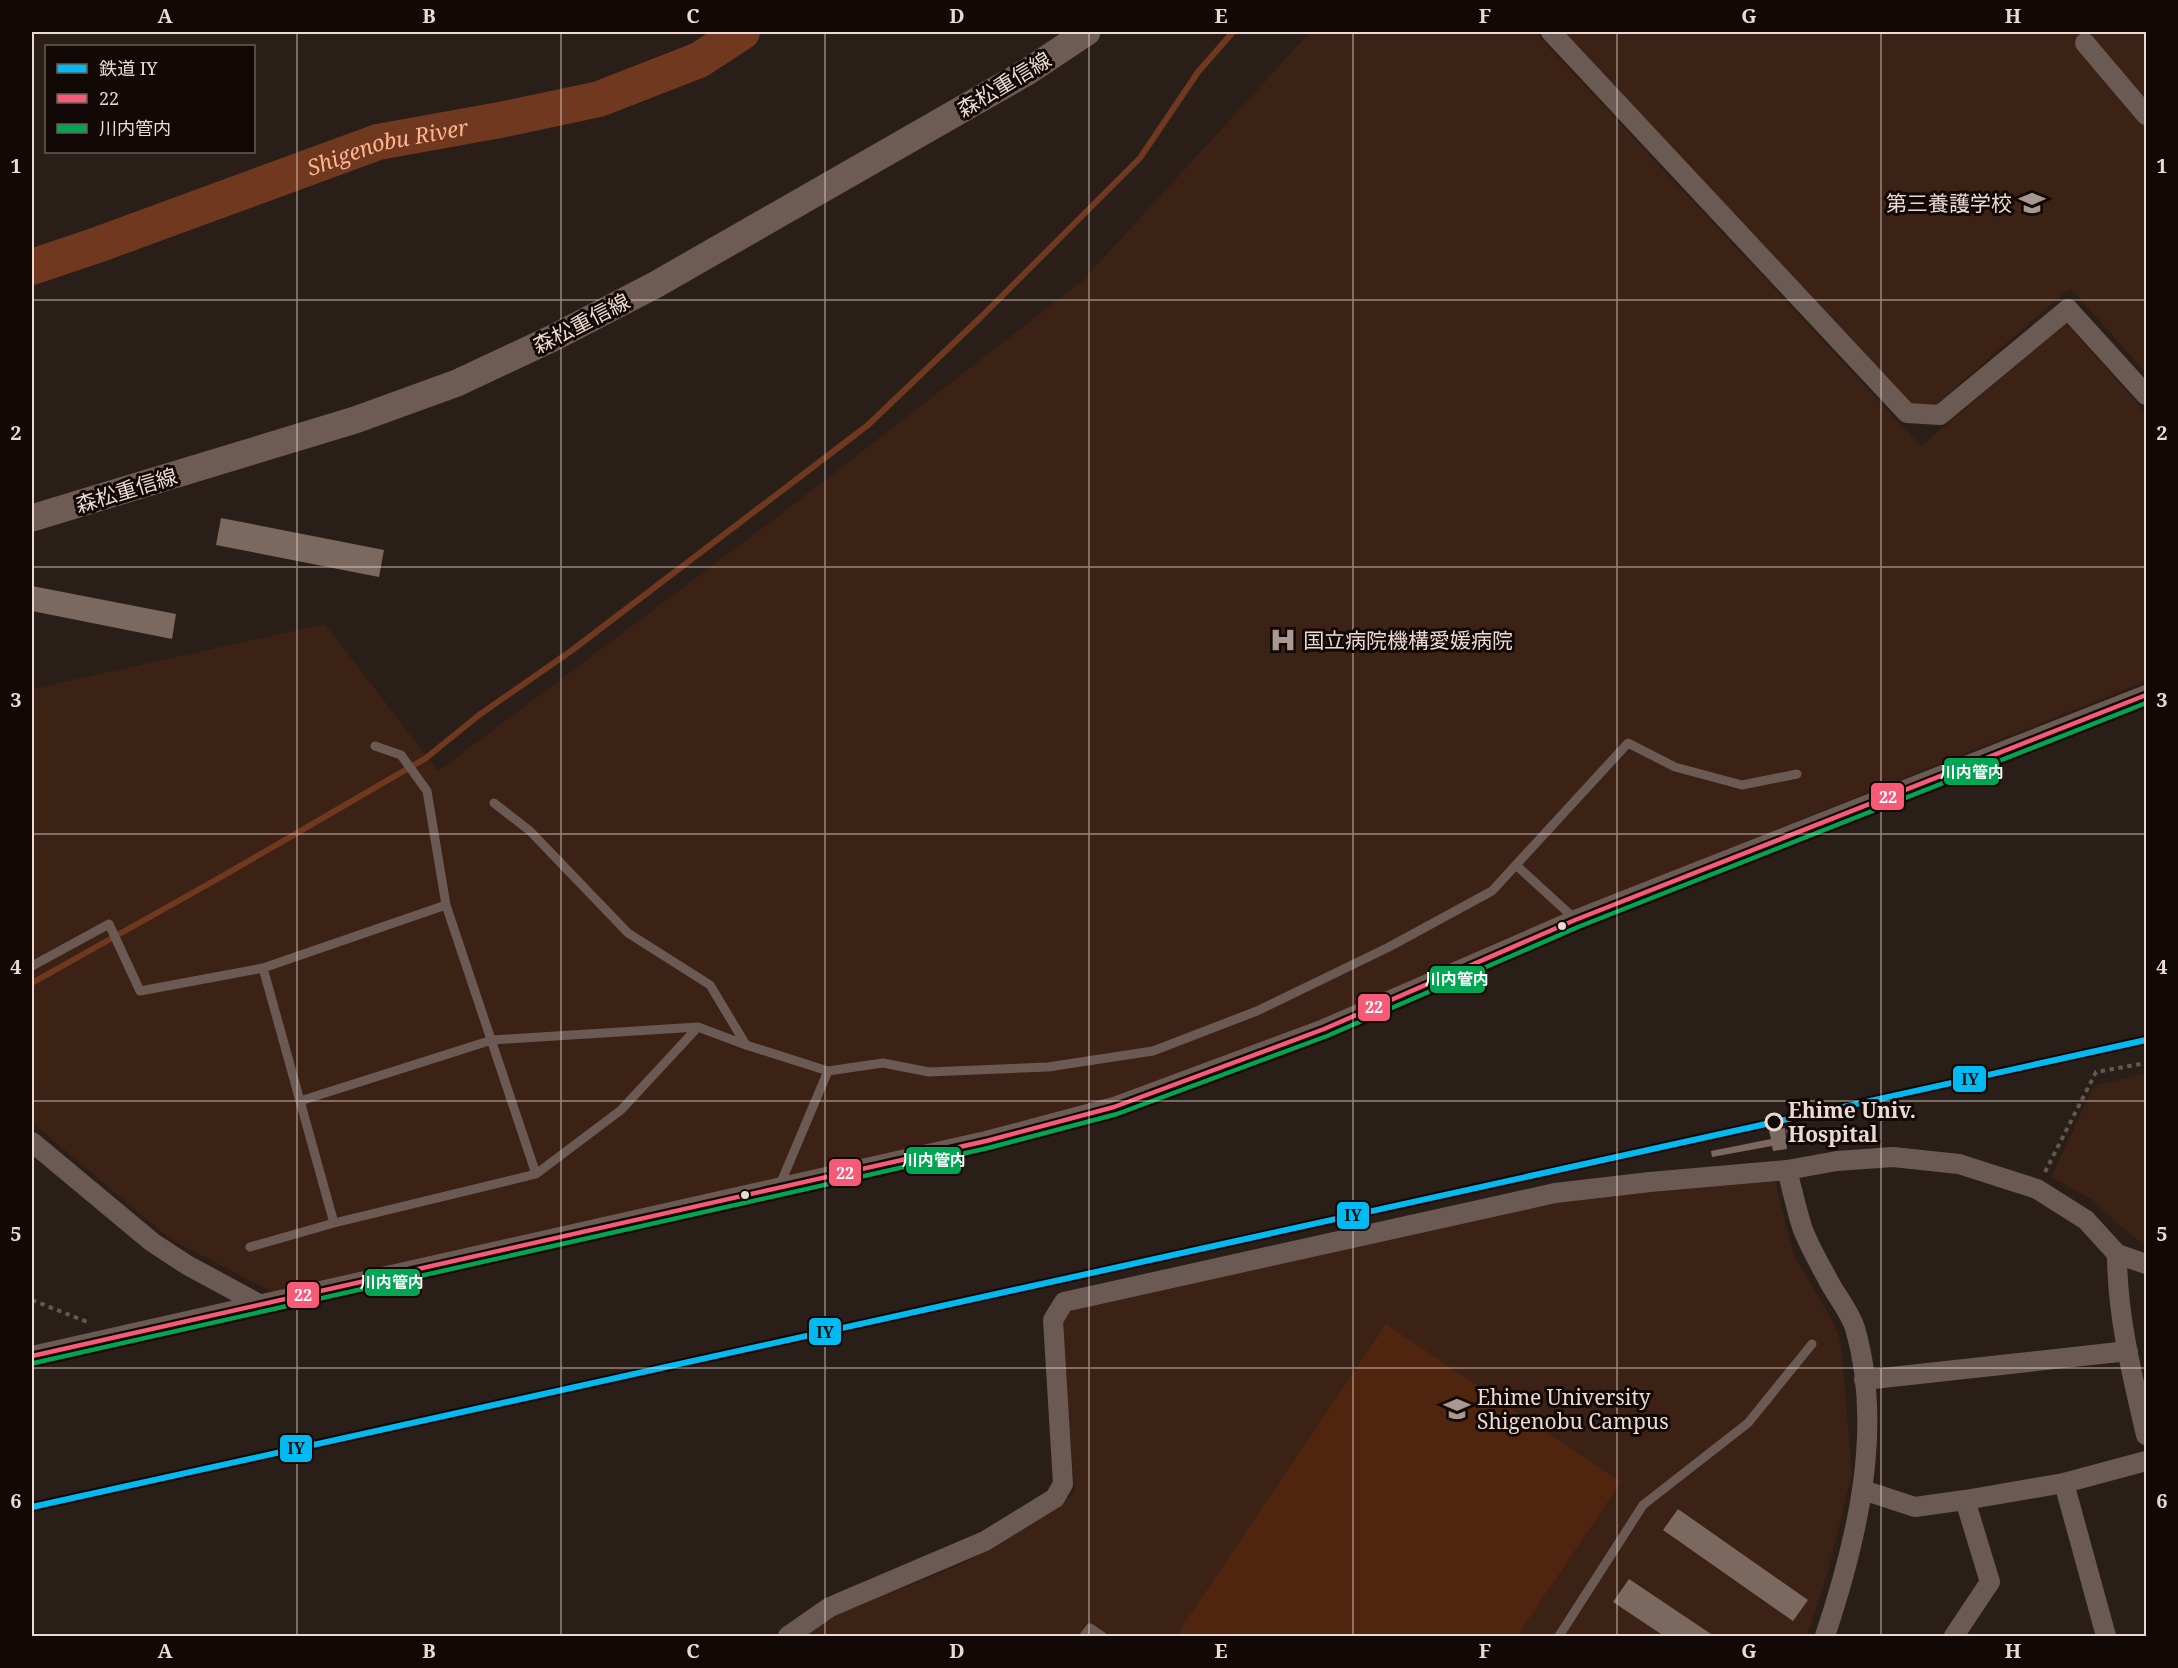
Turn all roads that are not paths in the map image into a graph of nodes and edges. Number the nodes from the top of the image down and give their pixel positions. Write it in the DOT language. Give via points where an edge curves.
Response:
graph roads {
  1 [pos="1087,32"];
  2 [pos="1551,32"];
  3 [pos="2085,44"];
  4 [pos="2146,115"];
  5 [pos="2146,394"];
  6 [pos="32,519"];
  7 [pos="2146,695"];
  8 [pos="375,746"];
  9 [pos="1797,774"];
  10 [pos="494,803"];
  11 [pos="1517,866"];
  12 [pos="446,905"];
  13 [pos="1575,920"];
  14 [pos="32,966"];
  15 [pos="263,968"];
  16 [pos="698,1027"];
  17 [pos="492,1040"];
  18 [pos="746,1045"];
  19 [pos="828,1071"];
  20 [pos="300,1101"];
  21 [pos="32,1142"];
  22 [pos="1787,1170"];
  23 [pos="536,1174"];
  24 [pos="779,1187"];
  25 [pos="334,1223"];
  26 [pos="250,1247"];
  27 [pos="2117,1254"];
  28 [pos="2146,1264"];
  29 [pos="259,1304"];
  30 [pos="1812,1344"];
  31 [pos="2128,1352"];
  32 [pos="32,1356"];
  33 [pos="1864,1380"];
  34 [pos="2146,1435"];
  35 [pos="2146,1461"];
  36 [pos="2064,1483"];
  37 [pos="1863,1490"];
  38 [pos="1965,1500"];
  39 [pos="788,1636"];
  40 [pos="1084,1636"];
  41 [pos="1101,1636"];
  42 [pos="1559,1636"];
  43 [pos="1826,1636"];
  44 [pos="1954,1636"];
  45 [pos="2106,1636"];
  1 -- 6 [label="main road, 森松重信線" via="1027,72 655,285 554,338 456,383 355,420"];
  2 -- 5 [label="street" via="1907,413 1940,415 2068,309"];
  3 -- 4 [label="street"];
  7 -- 13 [label="street"];
  8 -- 12 [label="lane" via="401,755 427,790"];
  9 -- 11 [label="lane" via="1742,785 1675,768 1628,743"];
  10 -- 18 [label="lane" via="530,831 628,933 710,985"];
  11 -- 13 [label="lane"];
  11 -- 19 [label="lane" via="1492,891 1389,946 1257,1011 1153,1051 1047,1067 929,1072 883,1063"];
  12 -- 15 [label="lane"];
  12 -- 17 [label="lane"];
  13 -- 24 [label="street" via="1324,1029 1114,1107 986,1142"];
  14 -- 15 [label="lane" via="109,924 141,990"];
  15 -- 20 [label="lane"];
  16 -- 17 [label="lane"];
  16 -- 18 [label="lane"];
  16 -- 23 [label="lane" via="621,1110"];
  17 -- 20 [label="lane"];
  17 -- 23 [label="lane"];
  18 -- 19 [label="lane"];
  19 -- 24 [label="lane"];
  20 -- 25 [label="lane"];
  21 -- 29 [label="street" via="152,1242"];
  22 -- 27 [label="street" via="1893,1157 1959,1164 2037,1189 2086,1220"];
  22 -- 33 [label="street" via="1803,1229 1854,1326"];
  22 -- 39 [label="street" via="1555,1193 1064,1302 1053,1320 1063,1484 1054,1498 985,1541 830,1607"];
  23 -- 25 [label="lane"];
  24 -- 29 [label="street"];
  25 -- 26 [label="lane"];
  27 -- 28 [label="street"];
  27 -- 31 [label="street" via="2117,1286"];
  29 -- 32 [label="street"];
  30 -- 42 [label="lane" via="1748,1423 1643,1505"];
  31 -- 33 [label="street"];
  31 -- 34 [label="street"];
  33 -- 37 [label="street"];
  35 -- 36 [label="street"];
  36 -- 38 [label="street"];
  36 -- 45 [label="street"];
  37 -- 38 [label="street" via="1915,1507"];
  37 -- 43 [label="street"];
  38 -- 44 [label="street" via="1990,1581"];
  40 -- 41 [label="lane" via="1090,1628"];
}
